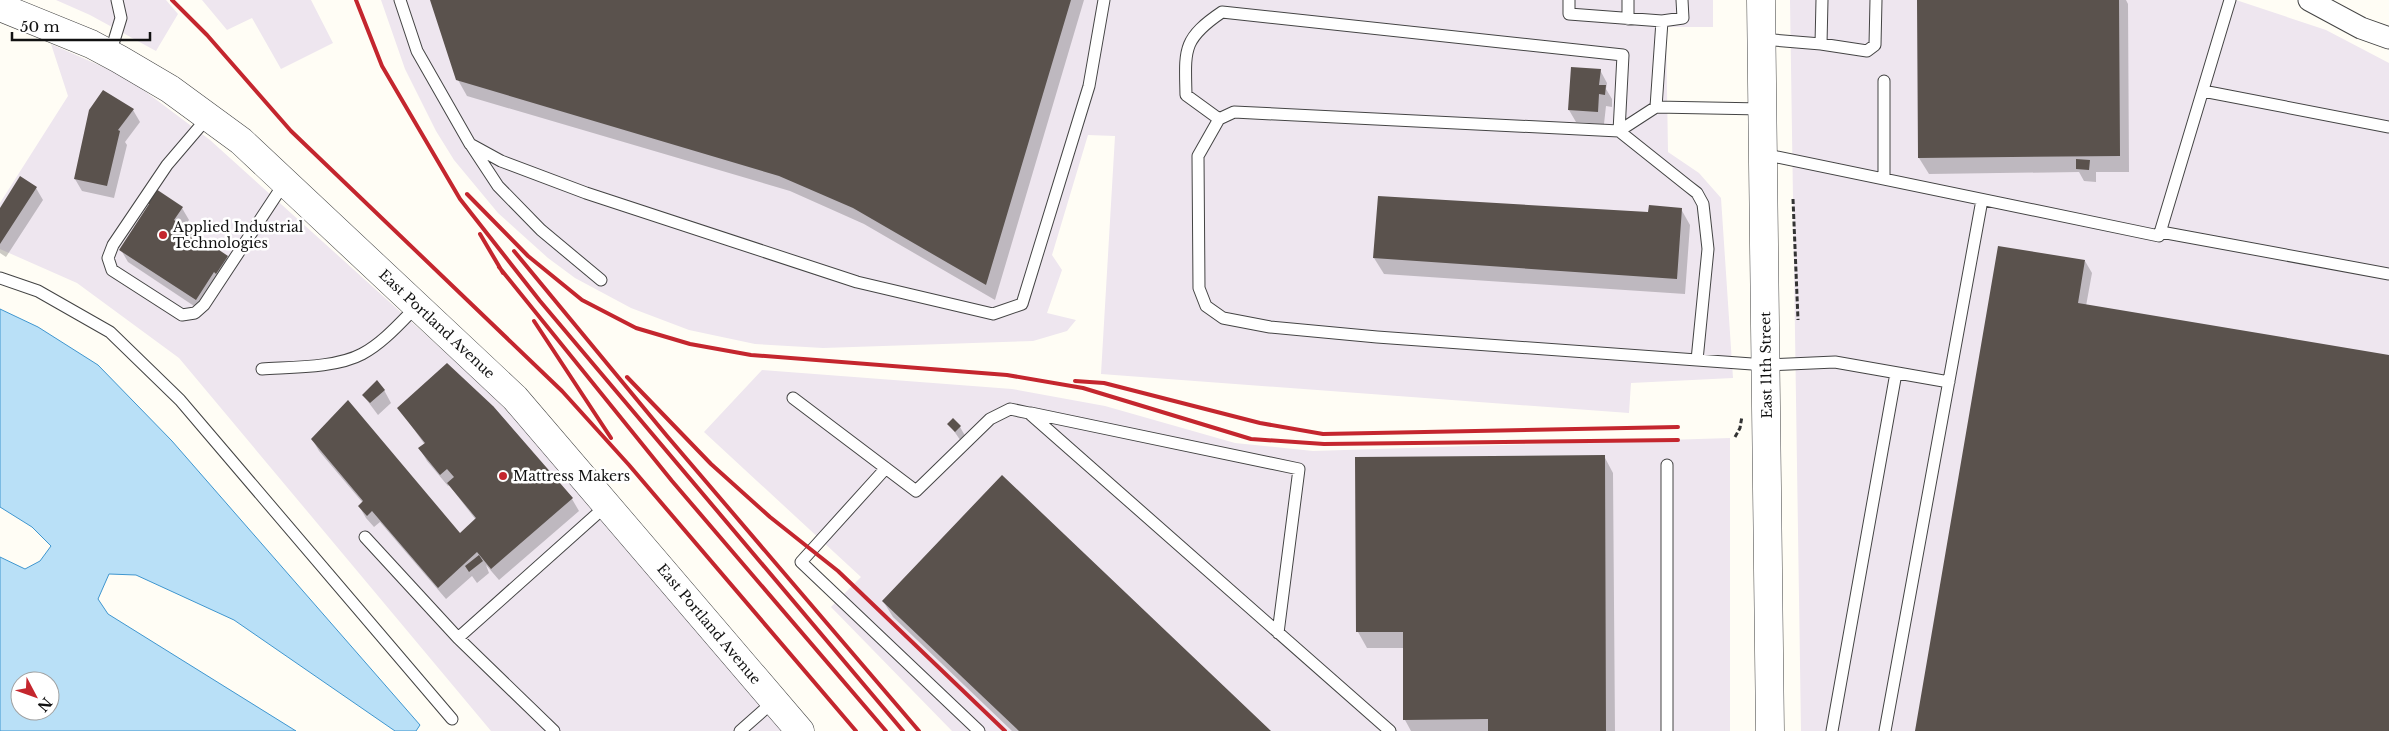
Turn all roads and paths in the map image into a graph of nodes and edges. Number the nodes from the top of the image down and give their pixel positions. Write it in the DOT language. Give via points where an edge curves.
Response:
graph roads {
  1 [pos="117,0"];
  2 [pos="400,0"];
  3 [pos="1104,0"];
  4 [pos="1569,0"];
  5 [pos="1628,0"];
  6 [pos="1682,0"];
  7 [pos="1761,0"];
  8 [pos="1822,0"];
  9 [pos="1876,0"];
  10 [pos="2230,0"];
  11 [pos="2309,0"];
  12 [pos="0,7"];
  13 [pos="1628,19"];
  14 [pos="1662,21"];
  15 [pos="2389,38"];
  16 [pos="1761,39"];
  17 [pos="1821,44"];
  18 [pos="110,54"];
  19 [pos="1884,81"];
  20 [pos="2203,91"];
  21 [pos="1656,106"];
  22 [pos="1762,109"];
  23 [pos="208,117"];
  24 [pos="1219,119"];
  25 [pos="2389,127"];
  26 [pos="1619,132"];
  27 [pos="470,144"];
  28 [pos="1763,154"];
  29 [pos="1884,179"];
  30 [pos="285,182"];
  31 [pos="1793,199"];
  32 [pos="1982,200"];
  33 [pos="2161,232"];
  34 [pos="2389,274"];
  35 [pos="0,278"];
  36 [pos="601,280"];
  37 [pos="418,305"];
  38 [pos="1798,320"];
  39 [pos="1697,360"];
  40 [pos="1766,365"];
  41 [pos="262,369"];
  42 [pos="1896,373"];
  43 [pos="1949,382"];
  44 [pos="793,398"];
  45 [pos="1029,413"];
  46 [pos="1742,415"];
  47 [pos="1735,436"];
  48 [pos="1667,465"];
  49 [pos="886,468"];
  50 [pos="607,505"];
  51 [pos="365,537"];
  52 [pos="1278,632"];
  53 [pos="458,638"];
  54 [pos="774,701"];
  55 [pos="452,719"];
  56 [pos="554,731"];
  57 [pos="740,731"];
  58 [pos="800,731"];
  59 [pos="979,731"];
  60 [pos="1390,731"];
  61 [pos="1667,731"];
  62 [pos="1770,731"];
  63 [pos="1832,731"];
  64 [pos="1885,731"];
  1 -- 18 [label="lane" via="121,18"];
  2 -- 27 [label="lane" via="417,51"];
  3 -- 27 [label="lane" via="1089,86 1022,304 993,314 848,279 586,193 501,161"];
  4 -- 13 [label="lane" via="1569,14"];
  5 -- 13 [label="lane"];
  6 -- 14 [label="lane" via="1683,18"];
  7 -- 16 [label="street, East 11th Street"];
  8 -- 17 [label="lane"];
  9 -- 17 [label="lane" via="1875,45 1867,51"];
  10 -- 20 [label="lane"];
  11 -- 15 [label="street" via="2361,28"];
  12 -- 18 [label="street, East Portland Avenue"];
  13 -- 14 [label="lane"];
  14 -- 21 [label="lane"];
  16 -- 17 [label="lane"];
  16 -- 22 [label="street, East 11th Street"];
  18 -- 23 [label="street, East Portland Avenue" via="170,89"];
  19 -- 29 [label="lane"];
  20 -- 25 [label="lane"];
  20 -- 33 [label="lane"];
  21 -- 22 [label="lane"];
  21 -- 26 [label="lane"];
  22 -- 28 [label="street, East 11th Street"];
  23 -- 30 [label="street, East Portland Avenue" via="241,141"];
  23 -- 30 [label="lane" via="167,165 113,245 108,258 112,270 182,316 195,313 204,305"];
  24 -- 26 [label="lane" via="1234,112"];
  24 -- 26 [label="lane" via="1186,95 1185,53 1200,27 1222,12 1623,55"];
  24 -- 39 [label="lane" via="1198,156 1199,288 1206,306 1223,318 1270,327 1376,337"];
  26 -- 39 [label="lane" via="1697,193 1703,204 1708,249"];
  27 -- 36 [label="lane" via="498,186 541,230"];
  28 -- 29 [label="lane"];
  28 -- 40 [label="street, East 11th Street"];
  29 -- 32 [label="lane"];
  30 -- 37 [label="street, East Portland Avenue"];
  31 -- 38 [label="path"];
  32 -- 33 [label="lane" via="2160,236"];
  32 -- 43 [label="lane"];
  33 -- 34 [label="lane"];
  35 -- 55 [label="lane" via="38,290 110,332 180,400"];
  37 -- 41 [label="lane" via="385,337 361,354 332,362"];
  37 -- 50 [label="street, East Portland Avenue" via="515,398"];
  39 -- 40 [label="lane"];
  40 -- 42 [label="lane" via="1835,362"];
  40 -- 62 [label="street, East 11th Street"];
  42 -- 43 [label="lane"];
  42 -- 63 [label="lane"];
  43 -- 64 [label="lane"];
  44 -- 49 [label="lane"];
  45 -- 49 [label="lane" via="1010,409 990,420 916,491"];
  45 -- 52 [label="lane"];
  45 -- 52 [label="lane" via="1299,469"];
  46 -- 47 [label="path"];
  48 -- 61 [label="lane"];
  49 -- 59 [label="lane" via="801,562"];
  50 -- 53 [label="lane"];
  50 -- 54 [label="street, East Portland Avenue"];
  51 -- 53 [label="lane"];
  52 -- 60 [label="lane"];
  53 -- 56 [label="lane"];
  54 -- 57 [label="lane"];
  54 -- 58 [label="street, East Portland Avenue"];
}
